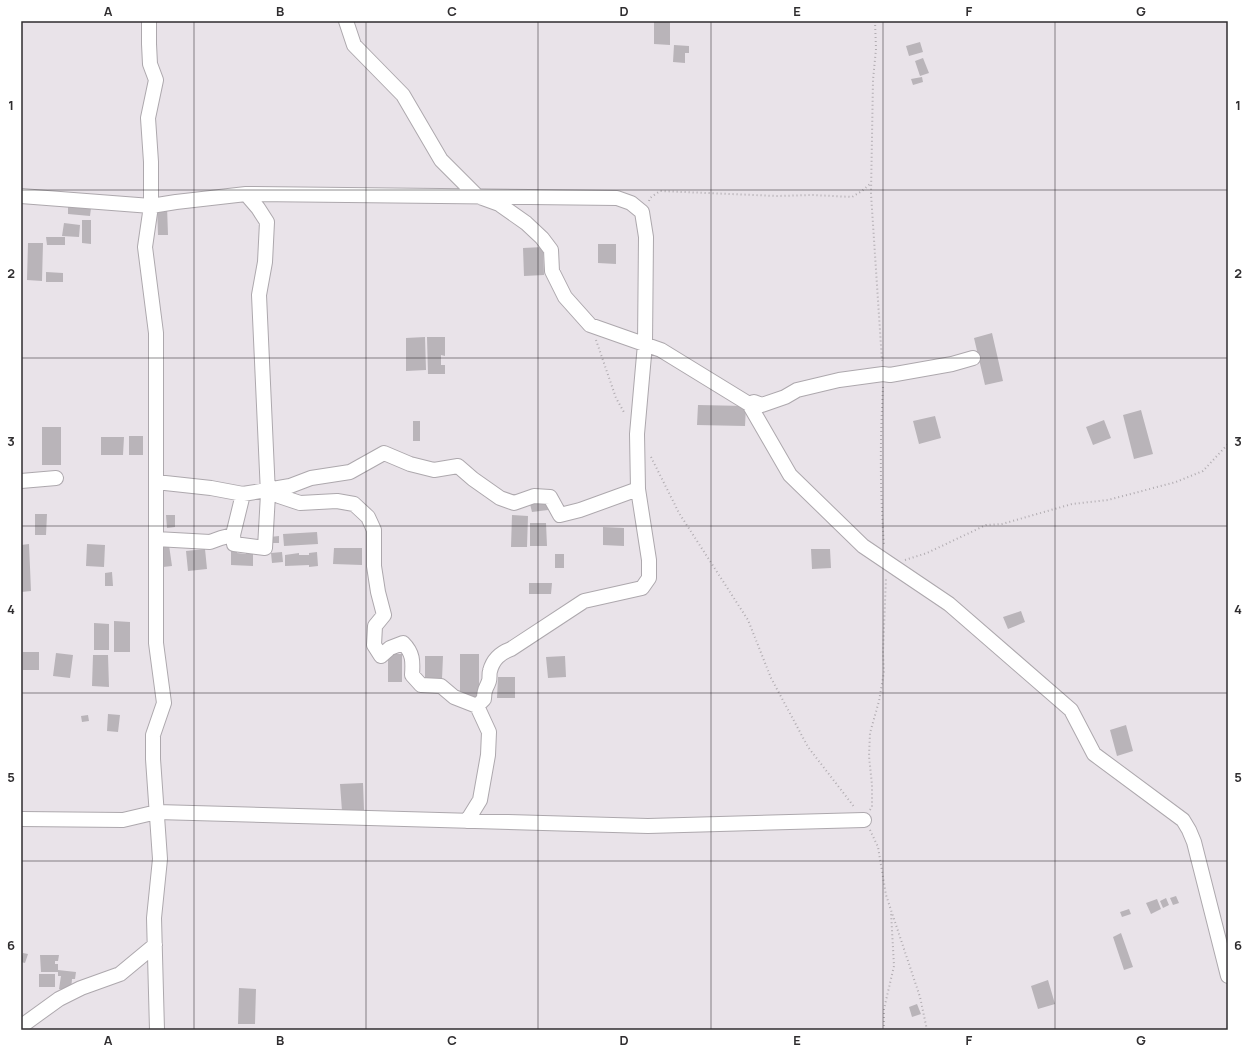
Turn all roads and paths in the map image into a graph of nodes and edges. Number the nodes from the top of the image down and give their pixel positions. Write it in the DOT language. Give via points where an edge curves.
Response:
graph roads {
  1 [pos="149,21"];
  2 [pos="346,21"];
  3 [pos="875,21"];
  4 [pos="871,183"];
  5 [pos="660,191"];
  6 [pos="246,194"];
  7 [pos="21,196"];
  8 [pos="477,196"];
  9 [pos="151,206"];
  10 [pos="590,325"];
  11 [pos="645,344"];
  12 [pos="973,358"];
  13 [pos="883,374"];
  14 [pos="749,404"];
  15 [pos="627,416"];
  16 [pos="1228,444"];
  17 [pos="647,452"];
  18 [pos="56,478"];
  19 [pos="21,481"];
  20 [pos="156,482"];
  21 [pos="638,489"];
  22 [pos="267,490"];
  23 [pos="243,494"];
  24 [pos="233,535"];
  25 [pos="156,539"];
  26 [pos="889,563"];
  27 [pos="477,706"];
  28 [pos="157,812"];
  29 [pos="21,819"];
  30 [pos="864,820"];
  31 [pos="467,821"];
  32 [pos="891,909"];
  33 [pos="155,944"];
  34 [pos="1228,976"];
  35 [pos="23,1026"];
  36 [pos="157,1030"];
  37 [pos="884,1030"];
  38 [pos="927,1030"];
  1 -- 9 [label="street" via="150,64 156,80 148,118"];
  2 -- 8 [label="street" via="354,45 403,95 441,160"];
  3 -- 4 [label="path"];
  4 -- 5 [label="path" via="852,197"];
  4 -- 13 [label="path"];
  6 -- 8 [label="street"];
  6 -- 9 [label="street"];
  6 -- 22 [label="street" via="267,222 265,262 259,295"];
  7 -- 9 [label="street"];
  8 -- 10 [label="street" via="499,204 542,238 551,250 552,271 565,297"];
  8 -- 11 [label="street" via="617,198 631,203 642,212 646,237"];
  9 -- 20 [label="street" via="145,247 156,333"];
  10 -- 11 [label="street"];
  10 -- 15 [label="path" via="616,398"];
  11 -- 14 [label="street" via="661,350"];
  11 -- 21 [label="street" via="637,434"];
  12 -- 13 [label="street" via="952,364"];
  13 -- 14 [label="street" via="839,380 797,390 762,406 754,402"];
  13 -- 26 [label="path" via="880,432 881,496 884,550"];
  14 -- 26 [label="street" via="790,475 863,546"];
  16 -- 26 [label="path" via="1203,471 1176,482 1108,500 1072,504 1002,524 986,525 927,553"];
  17 -- 30 [label="path" via="679,513 748,620 771,678 808,747"];
  18 -- 19 [label="street"];
  20 -- 23 [label="street"];
  20 -- 25 [label="street"];
  21 -- 22 [label="street" via="560,515 550,497 534,496 514,503 500,498 458,466 434,470 410,464 384,453 350,472 311,478 290,486"];
  21 -- 27 [label="street" via="649,560 649,578 642,588 584,601 501,653 494,660 484,690 484,699"];
  22 -- 23 [label="street"];
  22 -- 24 [label="street" via="265,548 234,544"];
  22 -- 27 [label="street" via="300,502 337,501 354,504 368,517 374,530 374,566 384,616 375,626 374,645 381,656 390,648 403,643 410,650 413,662 412,675 421,686 441,686 454,697"];
  23 -- 24 [label="street"];
  24 -- 25 [label="street" via="210,542"];
  25 -- 28 [label="street" via="156,643 164,703 153,735"];
  26 -- 30 [label="path" via="884,672 870,733 872,806"];
  26 -- 34 [label="street" via="949,604 1071,710 1094,754 1182,820 1194,842"];
  27 -- 31 [label="street" via="489,732 488,755 480,800"];
  28 -- 29 [label="street" via="123,820"];
  28 -- 31 [label="street"];
  28 -- 33 [label="street" via="160,859 154,918"];
  30 -- 31 [label="street" via="648,826"];
  30 -- 32 [label="path" via="878,847 886,895"];
  32 -- 37 [label="path" via="894,966 884,1008"];
  32 -- 38 [label="path" via="920,997"];
  33 -- 35 [label="street" via="120,974 59,999"];
  33 -- 36 [label="street"];
}
